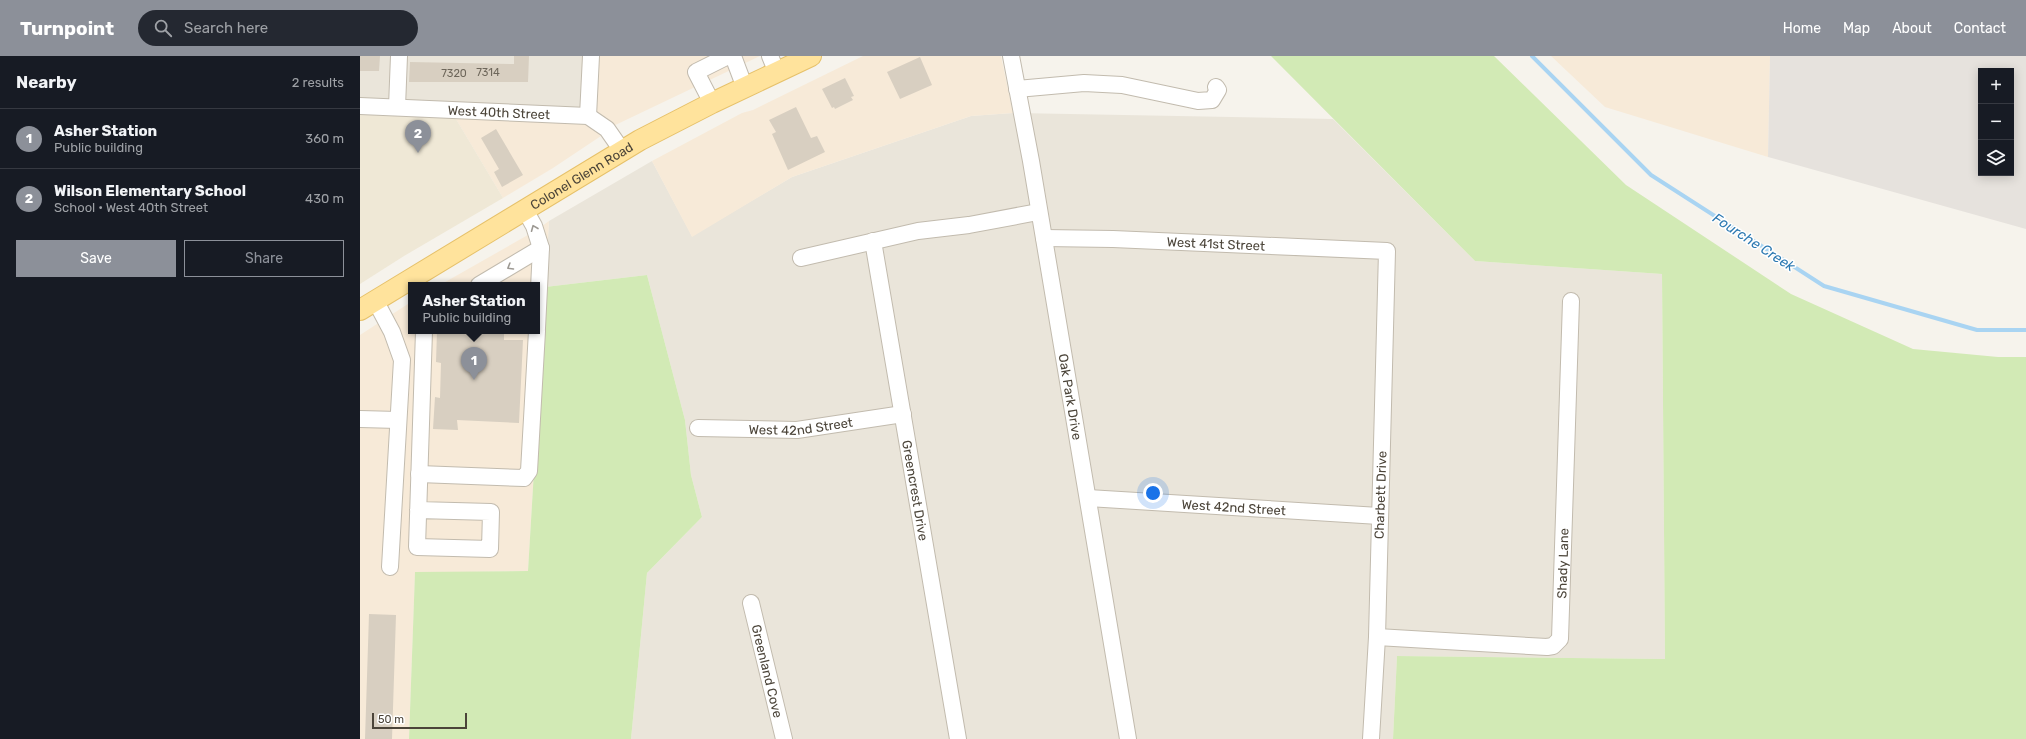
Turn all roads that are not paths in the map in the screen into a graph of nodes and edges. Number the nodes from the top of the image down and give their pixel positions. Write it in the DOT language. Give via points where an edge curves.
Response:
graph roads {
  1 [pos="399,56"];
  2 [pos="591,56"];
  3 [pos="728,56"];
  4 [pos="733,56"];
  5 [pos="811,56"];
  6 [pos="1011,56"];
  7 [pos="773,64"];
  8 [pos="1216,87"];
  9 [pos="745,88"];
  10 [pos="1017,89"];
  11 [pos="712,102"];
  12 [pos="360,106"];
  13 [pos="397,107"];
  14 [pos="588,116"];
  15 [pos="623,152"];
  16 [pos="525,210"];
  17 [pos="1038,212"];
  18 [pos="1044,238"];
  19 [pos="873,242"];
  20 [pos="541,248"];
  21 [pos="1387,251"];
  22 [pos="800,258"];
  23 [pos="416,281"];
  24 [pos="484,282"];
  25 [pos="539,282"];
  26 [pos="408,285"];
  27 [pos="1571,301"];
  28 [pos="368,305"];
  29 [pos="424,334"];
  30 [pos="537,334"];
  31 [pos="903,414"];
  32 [pos="360,419"];
  33 [pos="398,420"];
  34 [pos="698,428"];
  35 [pos="419,474"];
  36 [pos="1088,498"];
  37 [pos="418,510"];
  38 [pos="1379,516"];
  39 [pos="390,567"];
  40 [pos="751,603"];
  41 [pos="1377,637"];
  42 [pos="784,739"];
  43 [pos="958,739"];
  44 [pos="1128,739"];
  45 [pos="1371,739"];
  1 -- 13 [label="street"];
  2 -- 14 [label="street"];
  3 -- 11 [label="street" via="696,72"];
  4 -- 9 [label="street"];
  5 -- 7 [label="main road, Colonel Glenn Road"];
  6 -- 10 [label="street, Oak Park Drive"];
  7 -- 9 [label="main road, Colonel Glenn Road"];
  8 -- 10 [label="street" via="1218,90 1212,100 1198,102 1122,85 1084,83"];
  9 -- 11 [label="main road, Colonel Glenn Road"];
  10 -- 17 [label="street, Oak Park Drive"];
  11 -- 15 [label="main road, Colonel Glenn Road" via="640,140"];
  12 -- 13 [label="street, West 40th Street"];
  13 -- 14 [label="street, West 40th Street"];
  14 -- 15 [label="street" via="607,129"];
  15 -- 16 [label="main road, Colonel Glenn Road"];
  20 -- 16 [label="street, one-way" via="534,226"];
  16 -- 23 [label="main road, Colonel Glenn Road"];
  17 -- 18 [label="street, Oak Park Drive"];
  17 -- 19 [label="street" via="969,225 918,231"];
  18 -- 21 [label="street, West 41st Street"];
  18 -- 36 [label="street, Oak Park Drive"];
  19 -- 22 [label="street"];
  19 -- 31 [label="street, Greencrest Drive"];
  20 -- 24 [label="street, one-way"];
  20 -- 25 [label="street"];
  21 -- 38 [label="street, Charbett Drive"];
  26 -- 28 [label="main road, Colonel Glenn Road"];
  27 -- 41 [label="street, Shady Lane" via="1560,639 1553,646 1547,647"];
  28 -- 33 [label="street" via="392,332 402,360"];
  29 -- 35 [label="street"];
  30 -- 35 [label="street" via="529,471 524,478"];
  31 -- 34 [label="street, West 42nd Street" via="797,430"];
  31 -- 43 [label="street, Greencrest Drive"];
  32 -- 33 [label="street"];
  33 -- 39 [label="street"];
  35 -- 37 [label="street"];
  36 -- 38 [label="street, West 42nd Street"];
  36 -- 44 [label="street, Oak Park Drive"];
  37 -- 37 [label="street" via="417,548 490,549 491,512"];
  38 -- 41 [label="street, Charbett Drive"];
  40 -- 42 [label="street, Greenland Cove"];
  41 -- 45 [label="street, Charbett Drive"];
}
